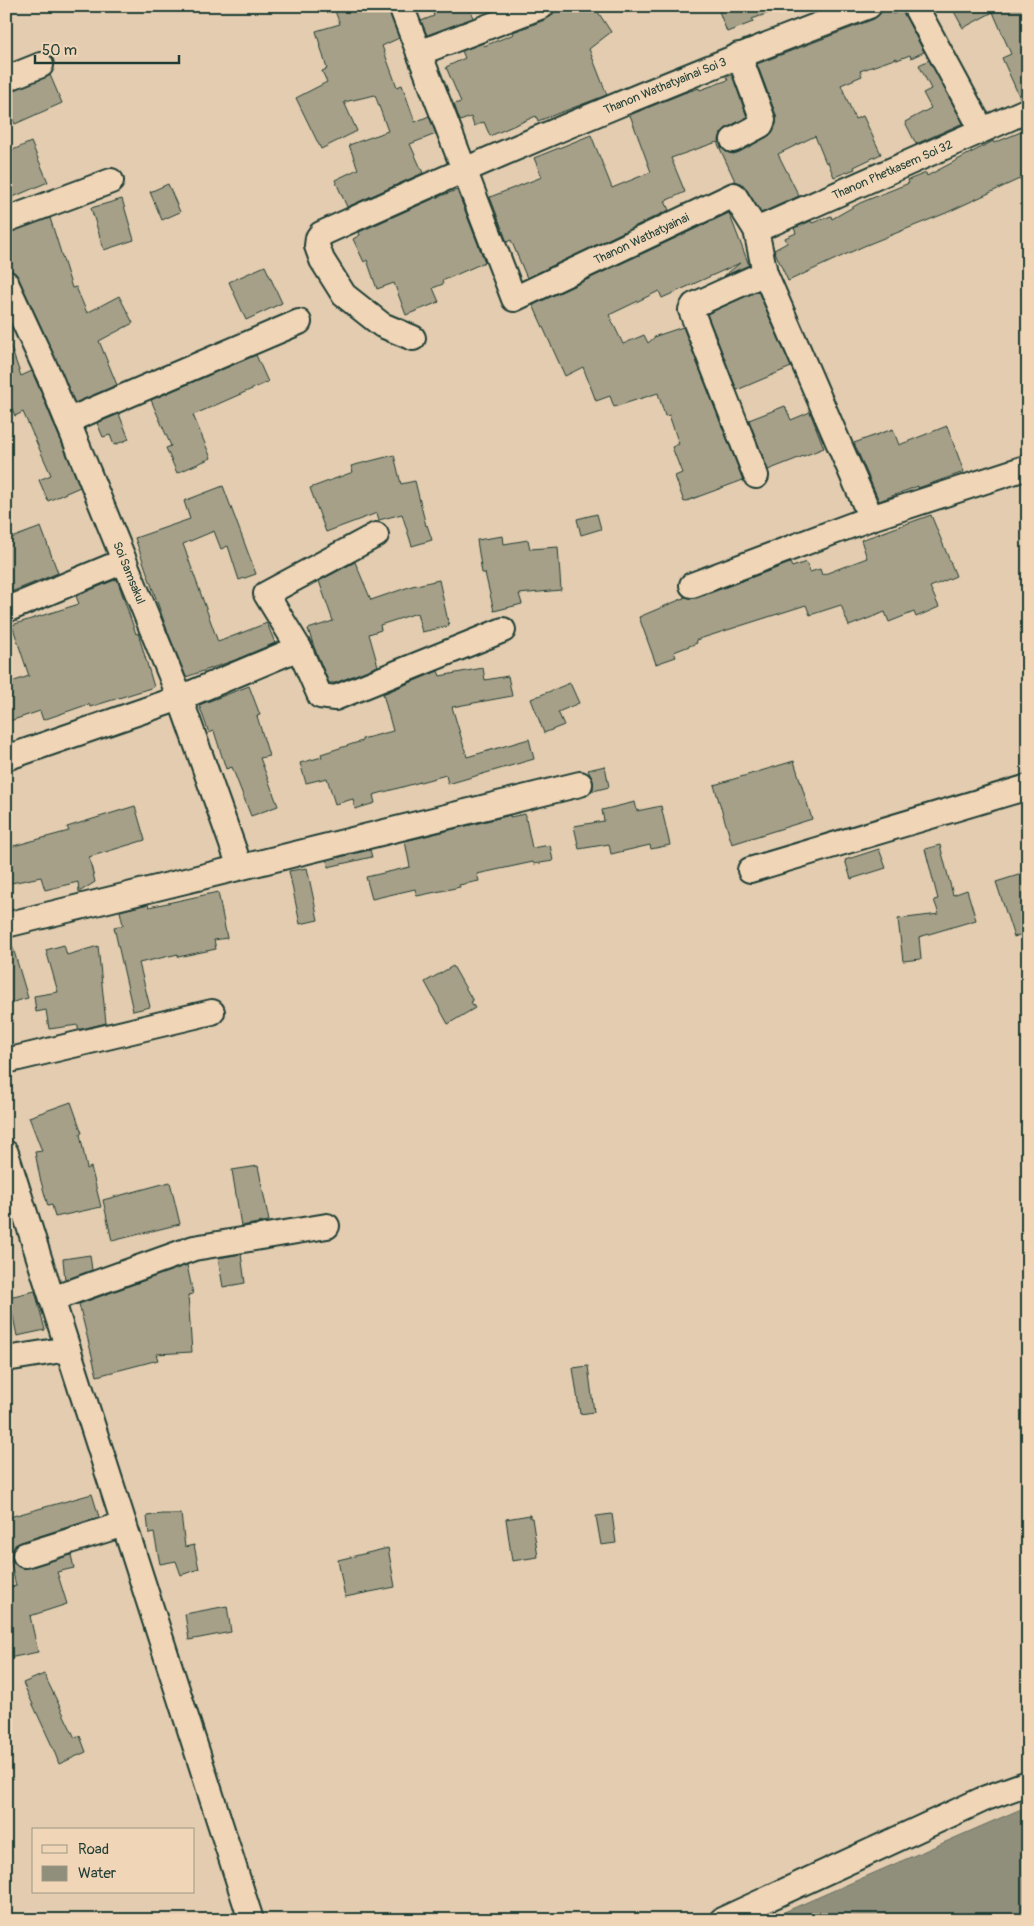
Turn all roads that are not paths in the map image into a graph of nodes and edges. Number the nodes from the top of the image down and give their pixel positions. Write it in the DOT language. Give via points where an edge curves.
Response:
graph roads {
  1 [pos="402,6"];
  2 [pos="542,6"];
  3 [pos="869,6"];
  4 [pos="915,6"];
  5 [pos="419,53"];
  6 [pos="739,55"];
  7 [pos="42,65"];
  8 [pos="6,79"];
  9 [pos="1028,110"];
  10 [pos="982,130"];
  11 [pos="733,140"];
  12 [pos="463,169"];
  13 [pos="111,181"];
  14 [pos="6,220"];
  15 [pos="756,230"];
  16 [pos="765,273"];
  17 [pos="6,282"];
  18 [pos="299,322"];
  19 [pos="413,338"];
  20 [pos="67,421"];
  21 [pos="1028,467"];
  22 [pos="756,476"];
  23 [pos="871,518"];
  24 [pos="376,535"];
  25 [pos="124,561"];
  26 [pos="692,585"];
  27 [pos="6,610"];
  28 [pos="503,630"];
  29 [pos="299,648"];
  30 [pos="180,698"];
  31 [pos="6,758"];
  32 [pos="580,784"];
  33 [pos="1028,787"];
  34 [pos="240,867"];
  35 [pos="750,870"];
  36 [pos="6,925"];
  37 [pos="212,1012"];
  38 [pos="6,1062"];
  39 [pos="6,1153"];
  40 [pos="327,1226"];
  41 [pos="52,1299"];
  42 [pos="68,1349"];
  43 [pos="6,1359"];
  44 [pos="124,1524"];
  45 [pos="25,1555"];
  46 [pos="1028,1783"];
  47 [pos="251,1920"];
  48 [pos="722,1920"];
  1 -- 5 [label="street, Thanon Wathatyainai"];
  2 -- 5 [label="street"];
  3 -- 6 [label="street, Thanon Wathatyainai Soi 3"];
  4 -- 10 [label="street"];
  5 -- 12 [label="street, Thanon Wathatyainai"];
  6 -- 11 [label="street" via="763,120 761,125"];
  6 -- 12 [label="street, Thanon Wathatyainai Soi 3"];
  7 -- 8 [label="street"];
  9 -- 10 [label="street, Thanon Phetkasem Soi 32"];
  10 -- 15 [label="street, Thanon Phetkasem Soi 32"];
  12 -- 15 [label="street, Thanon Wathatyainai" via="514,299 734,195"];
  12 -- 19 [label="street, Thanon Wathatyainai Soi 3" via="318,238 322,260 344,295 382,325"];
  13 -- 14 [label="street"];
  15 -- 16 [label="street, Thanon Wathatyainai"];
  16 -- 22 [label="street" via="694,305 691,310"];
  16 -- 23 [label="street, Thanon Wathatyainai"];
  17 -- 20 [label="street, Soi Samsakul"];
  18 -- 20 [label="street"];
  20 -- 25 [label="street, Soi Samsakul"];
  21 -- 23 [label="street"];
  23 -- 26 [label="street"];
  24 -- 29 [label="street" via="266,594"];
  25 -- 27 [label="street"];
  25 -- 30 [label="street, Soi Samsakul"];
  28 -- 29 [label="street" via="335,698 320,696"];
  29 -- 30 [label="street"];
  30 -- 31 [label="street"];
  30 -- 34 [label="street, Soi Samsakul"];
  32 -- 34 [label="street"];
  33 -- 35 [label="street"];
  34 -- 36 [label="street"];
  37 -- 38 [label="street"];
  39 -- 41 [label="street"];
  40 -- 41 [label="street" via="194,1248"];
  41 -- 42 [label="street"];
  42 -- 43 [label="street"];
  42 -- 44 [label="street"];
  44 -- 45 [label="street"];
  44 -- 47 [label="street"];
  46 -- 48 [label="street" via="986,1798"];
}
